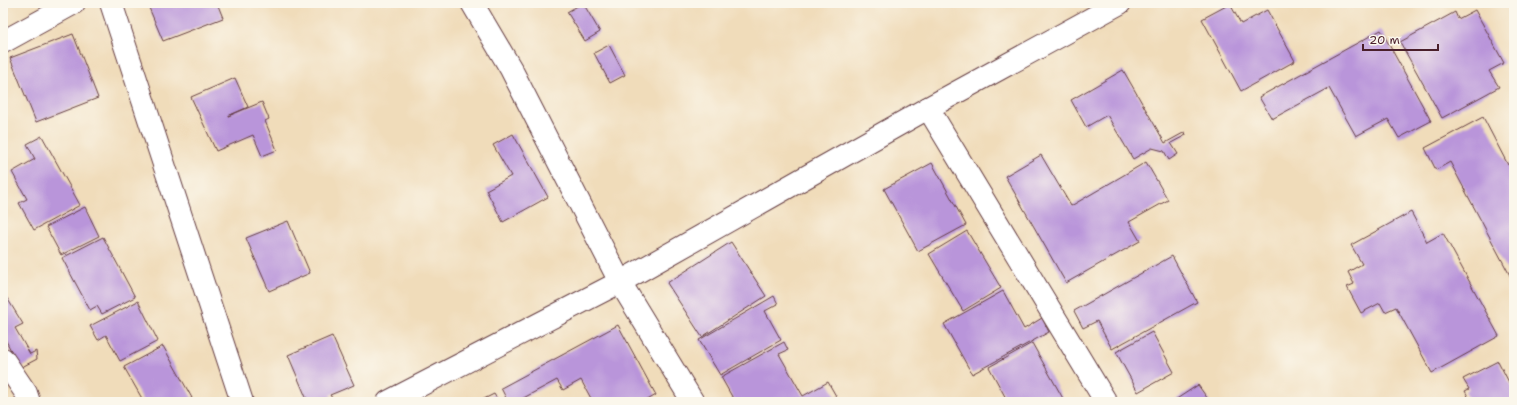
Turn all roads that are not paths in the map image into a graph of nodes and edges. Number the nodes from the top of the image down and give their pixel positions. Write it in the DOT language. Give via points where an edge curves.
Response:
graph roads {
  1 [pos="74,3"];
  2 [pos="112,3"];
  3 [pos="472,3"];
  4 [pos="1120,3"];
  5 [pos="3,42"];
  6 [pos="928,108"];
  7 [pos="620,282"];
  8 [pos="3,358"];
  9 [pos="29,402"];
  10 [pos="242,402"];
  11 [pos="388,402"];
  12 [pos="693,402"];
  13 [pos="1106,402"];
  1 -- 5 [label="street"];
  2 -- 10 [label="street"];
  3 -- 7 [label="street" via="511,69"];
  4 -- 6 [label="street"];
  6 -- 7 [label="street"];
  6 -- 13 [label="street"];
  7 -- 11 [label="street"];
  7 -- 12 [label="street"];
  8 -- 9 [label="street"];
}
